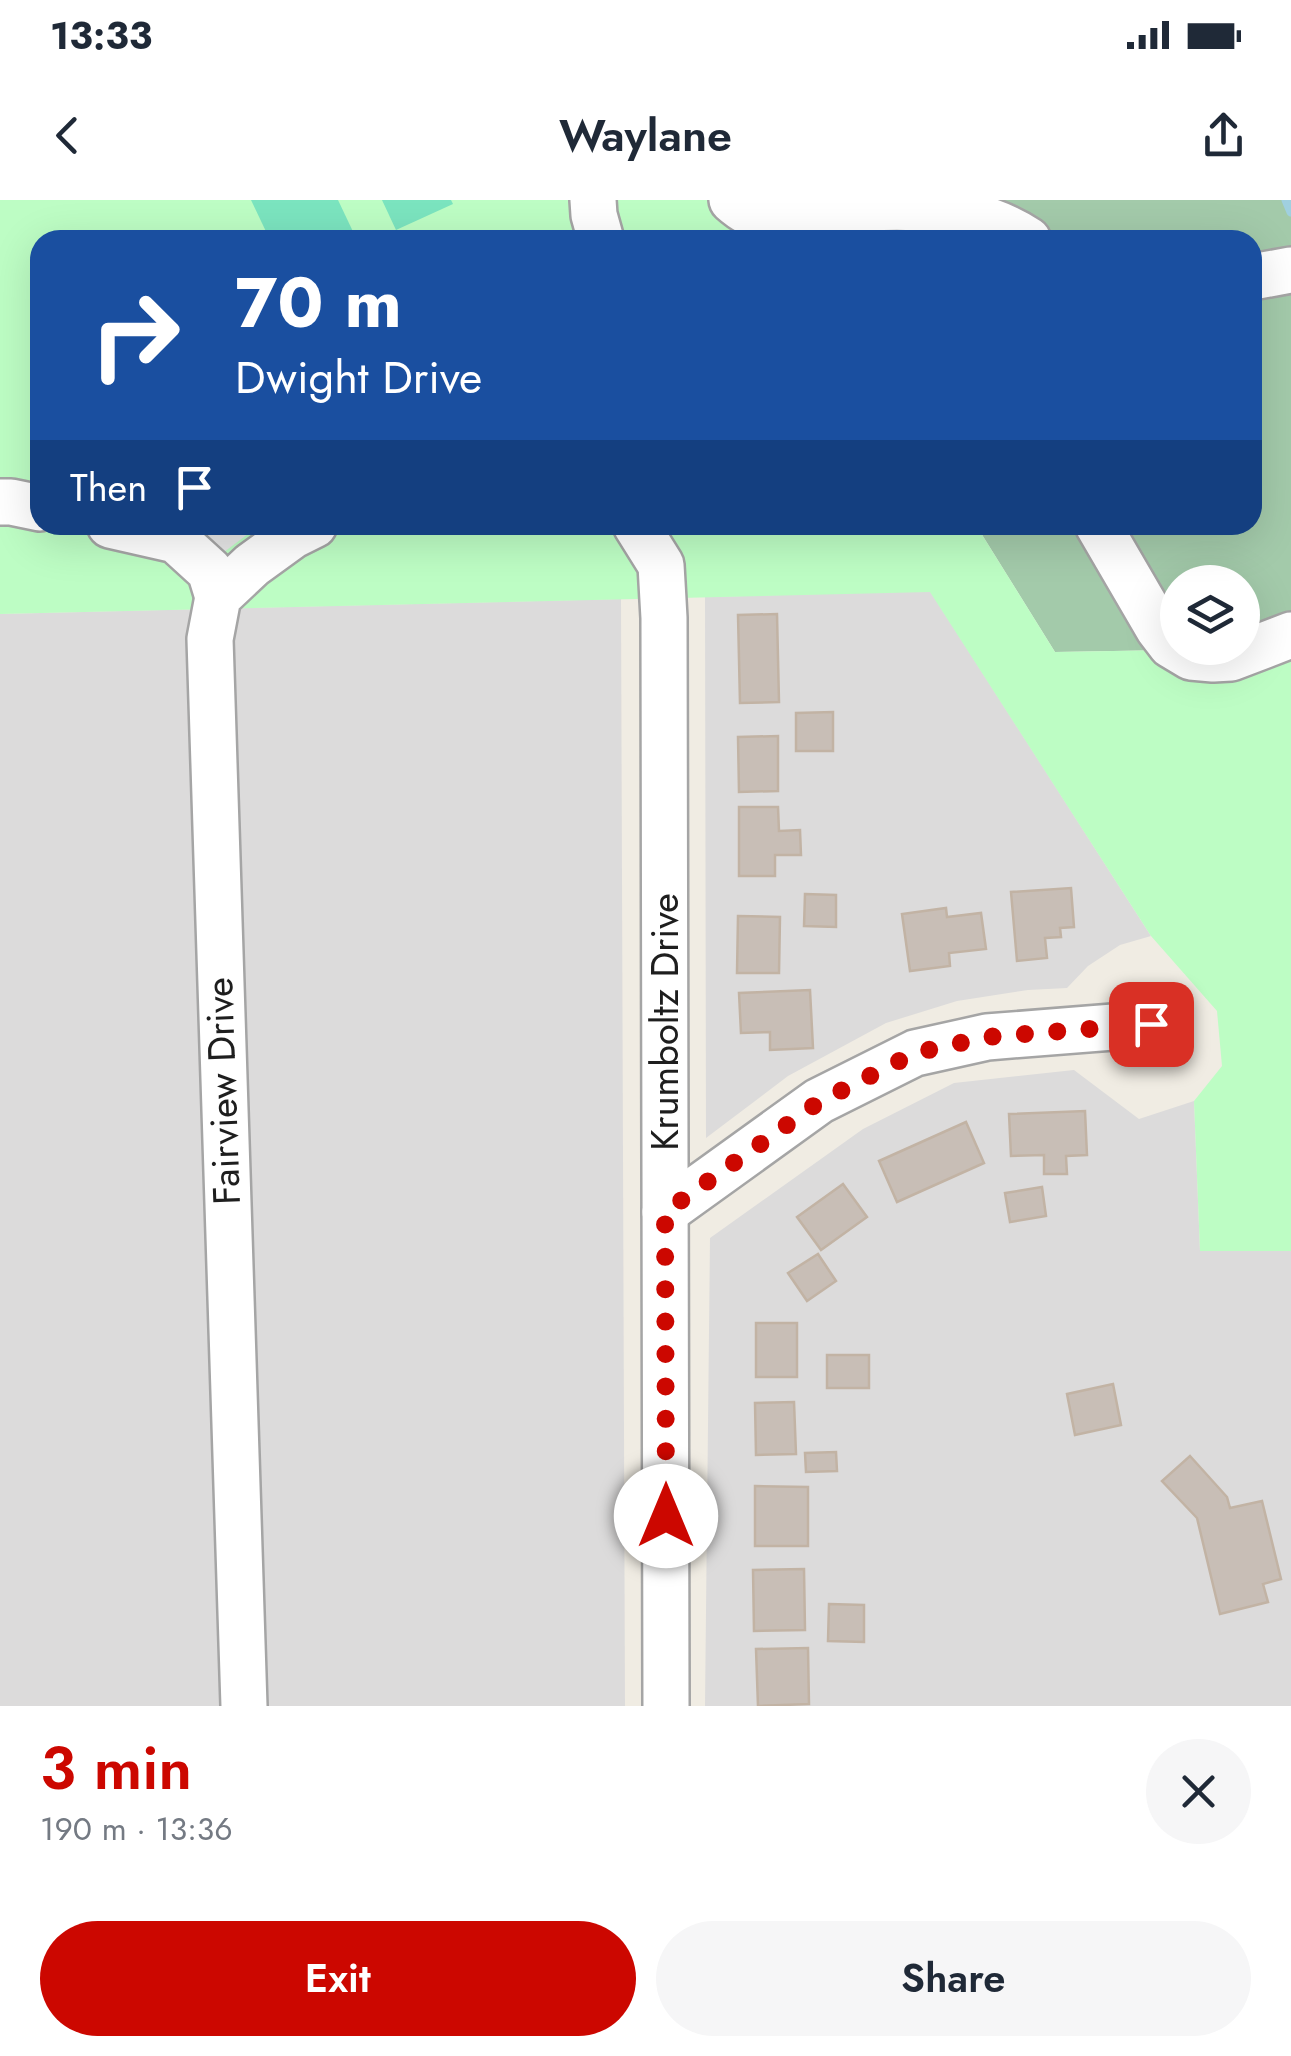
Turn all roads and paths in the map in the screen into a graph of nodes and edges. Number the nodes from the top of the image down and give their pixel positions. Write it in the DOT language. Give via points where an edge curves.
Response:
graph roads {
  1 [pos="592,200"];
  2 [pos="732,200"];
  3 [pos="598,230"];
  4 [pos="1006,230"];
  5 [pos="1291,270"];
  6 [pos="1262,274"];
  7 [pos="0,502"];
  8 [pos="30,506"];
  9 [pos="154,535"];
  10 [pos="294,535"];
  11 [pos="1104,535"];
  12 [pos="660,545"];
  13 [pos="218,597"];
  14 [pos="1290,636"];
  15 [pos="1151,1024"];
  16 [pos="665,1212"];
  17 [pos="244,1706"];
  18 [pos="666,1706"];
  1 -- 3 [label="street"];
  2 -- 4 [label="street" via="772,220 837,210 944,209"];
  5 -- 6 [label="street"];
  7 -- 8 [label="street"];
  9 -- 13 [label="street" via="176,540 210,571"];
  10 -- 13 [label="street"];
  11 -- 14 [label="street" via="1158,628 1191,657 1231,658"];
  12 -- 16 [label="street, Krumboltz Drive"];
  13 -- 17 [label="street, Fairview Drive" via="210,639"];
  15 -- 16 [label="street" via="987,1037 915,1053 819,1102"];
  16 -- 18 [label="street, Krumboltz Drive"];
}
